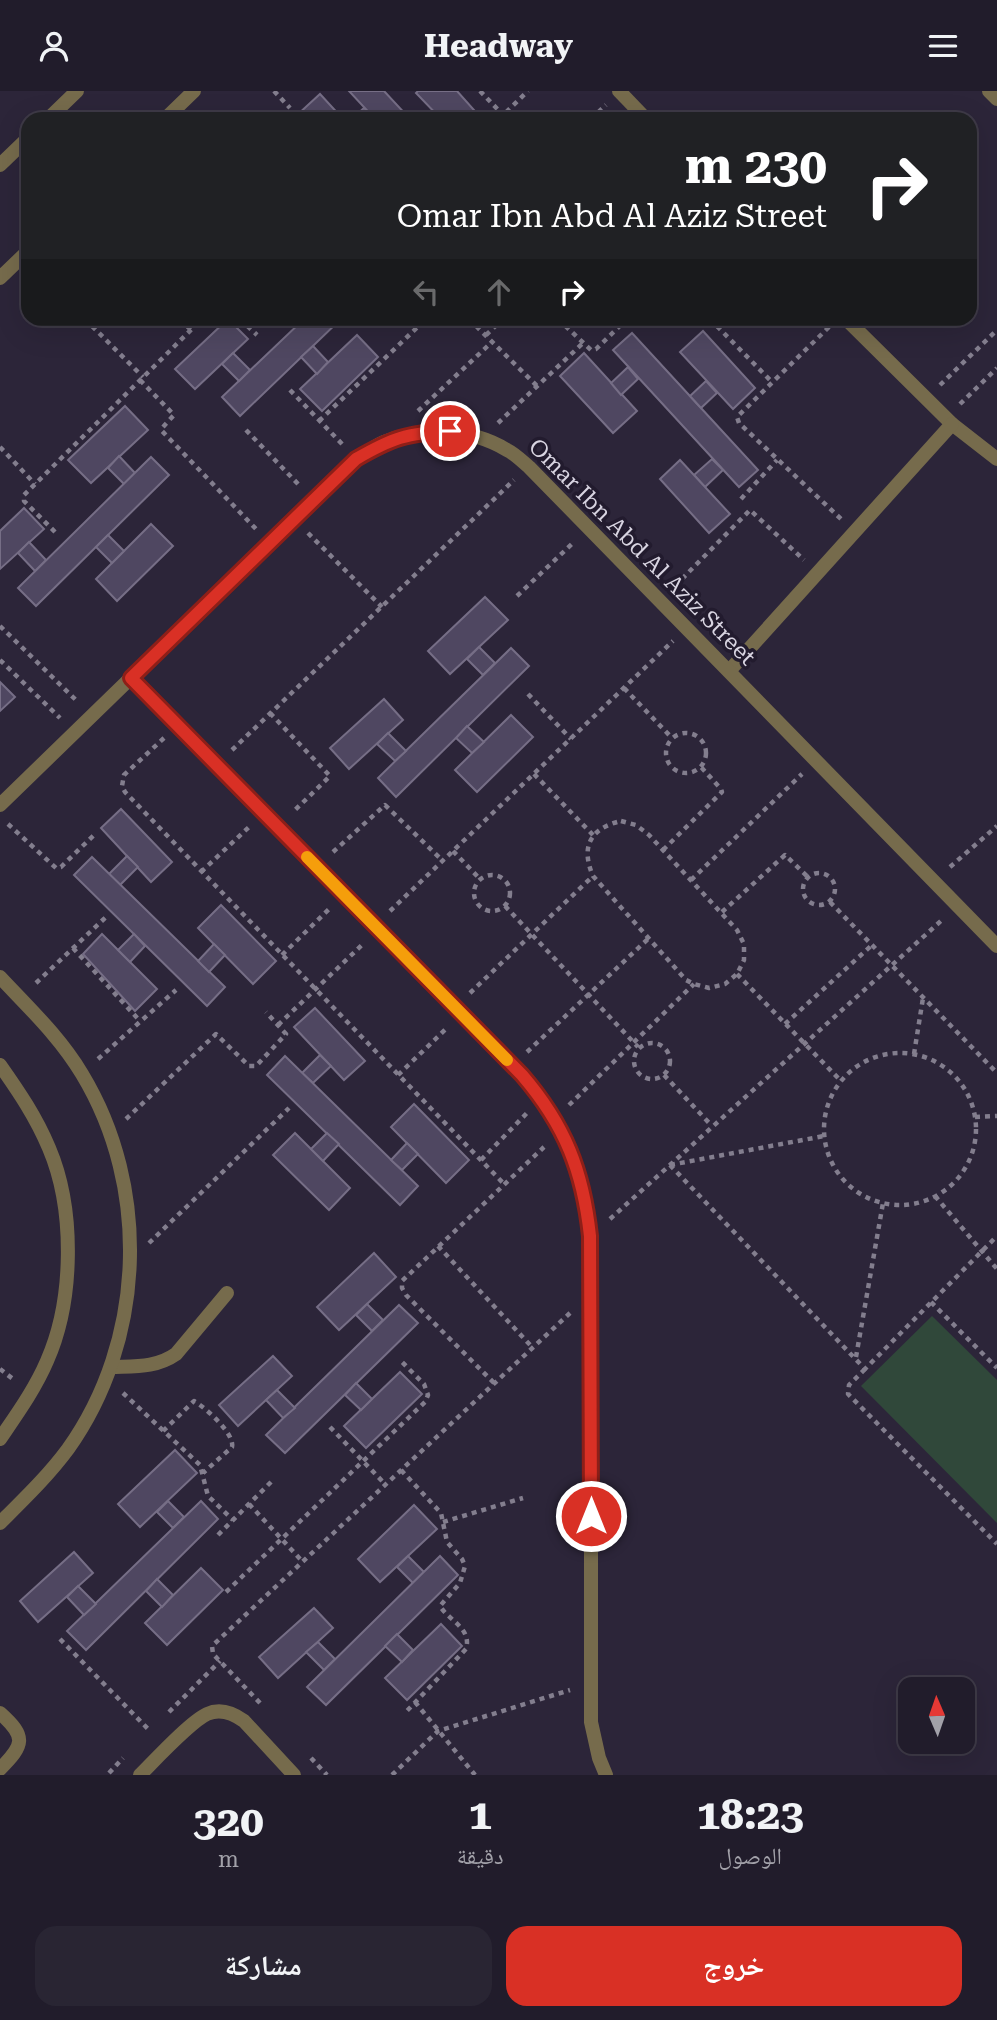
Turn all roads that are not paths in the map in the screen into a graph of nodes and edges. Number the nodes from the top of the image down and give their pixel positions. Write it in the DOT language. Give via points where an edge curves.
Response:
graph roads {
  1 [pos="77,91"];
  2 [pos="194,91"];
  3 [pos="619,91"];
  4 [pos="989,91"];
  5 [pos="997,99"];
  6 [pos="55,112"];
  7 [pos="172,112"];
  8 [pos="639,112"];
  9 [pos="21,145"];
  10 [pos="0,165"];
  11 [pos="21,258"];
  12 [pos="0,278"];
  13 [pos="853,326"];
  14 [pos="949,421"];
  15 [pos="997,459"];
  16 [pos="730,670"];
  17 [pos="131,678"];
  18 [pos="0,805"];
  19 [pos="997,946"];
  20 [pos="0,977"];
  21 [pos="0,1065"];
  22 [pos="227,1293"];
  23 [pos="109,1373"];
  24 [pos="0,1439"];
  25 [pos="0,1523"];
  26 [pos="0,1713"];
  27 [pos="0,1769"];
  28 [pos="139,1775"];
  29 [pos="294,1775"];
  30 [pos="607,1775"];
  1 -- 6 [label="street"];
  2 -- 7 [label="street"];
  3 -- 8 [label="street"];
  4 -- 5 [label="street"];
  9 -- 10 [label="street"];
  11 -- 12 [label="street"];
  13 -- 14 [label="street"];
  14 -- 15 [label="street"];
  14 -- 16 [label="street"];
  16 -- 17 [label="street, Omar Ibn Abd Al Aziz Street" via="529,467 482,438 450,431 416,432 384,442 356,459"];
  16 -- 19 [label="street, Omar Ibn Abd Al Aziz Street"];
  17 -- 18 [label="street, Omar Ibn Abd Al Aziz Street"];
  17 -- 30 [label="street" via="512,1065 558,1125 580,1177 590,1236 592,1722"];
  20 -- 23 [label="street" via="58,1039 82,1073 111,1134 127,1196 131,1260 127,1310"];
  21 -- 24 [label="street" via="27,1102 50,1150 64,1202 68,1255 63,1308 48,1360"];
  22 -- 23 [label="street" via="176,1354 152,1365"];
  23 -- 25 [label="street" via="68,1448"];
  26 -- 27 [label="street" via="18,1732 20,1742"];
  28 -- 29 [label="street" via="195,1722 221,1711 244,1721"];
}
